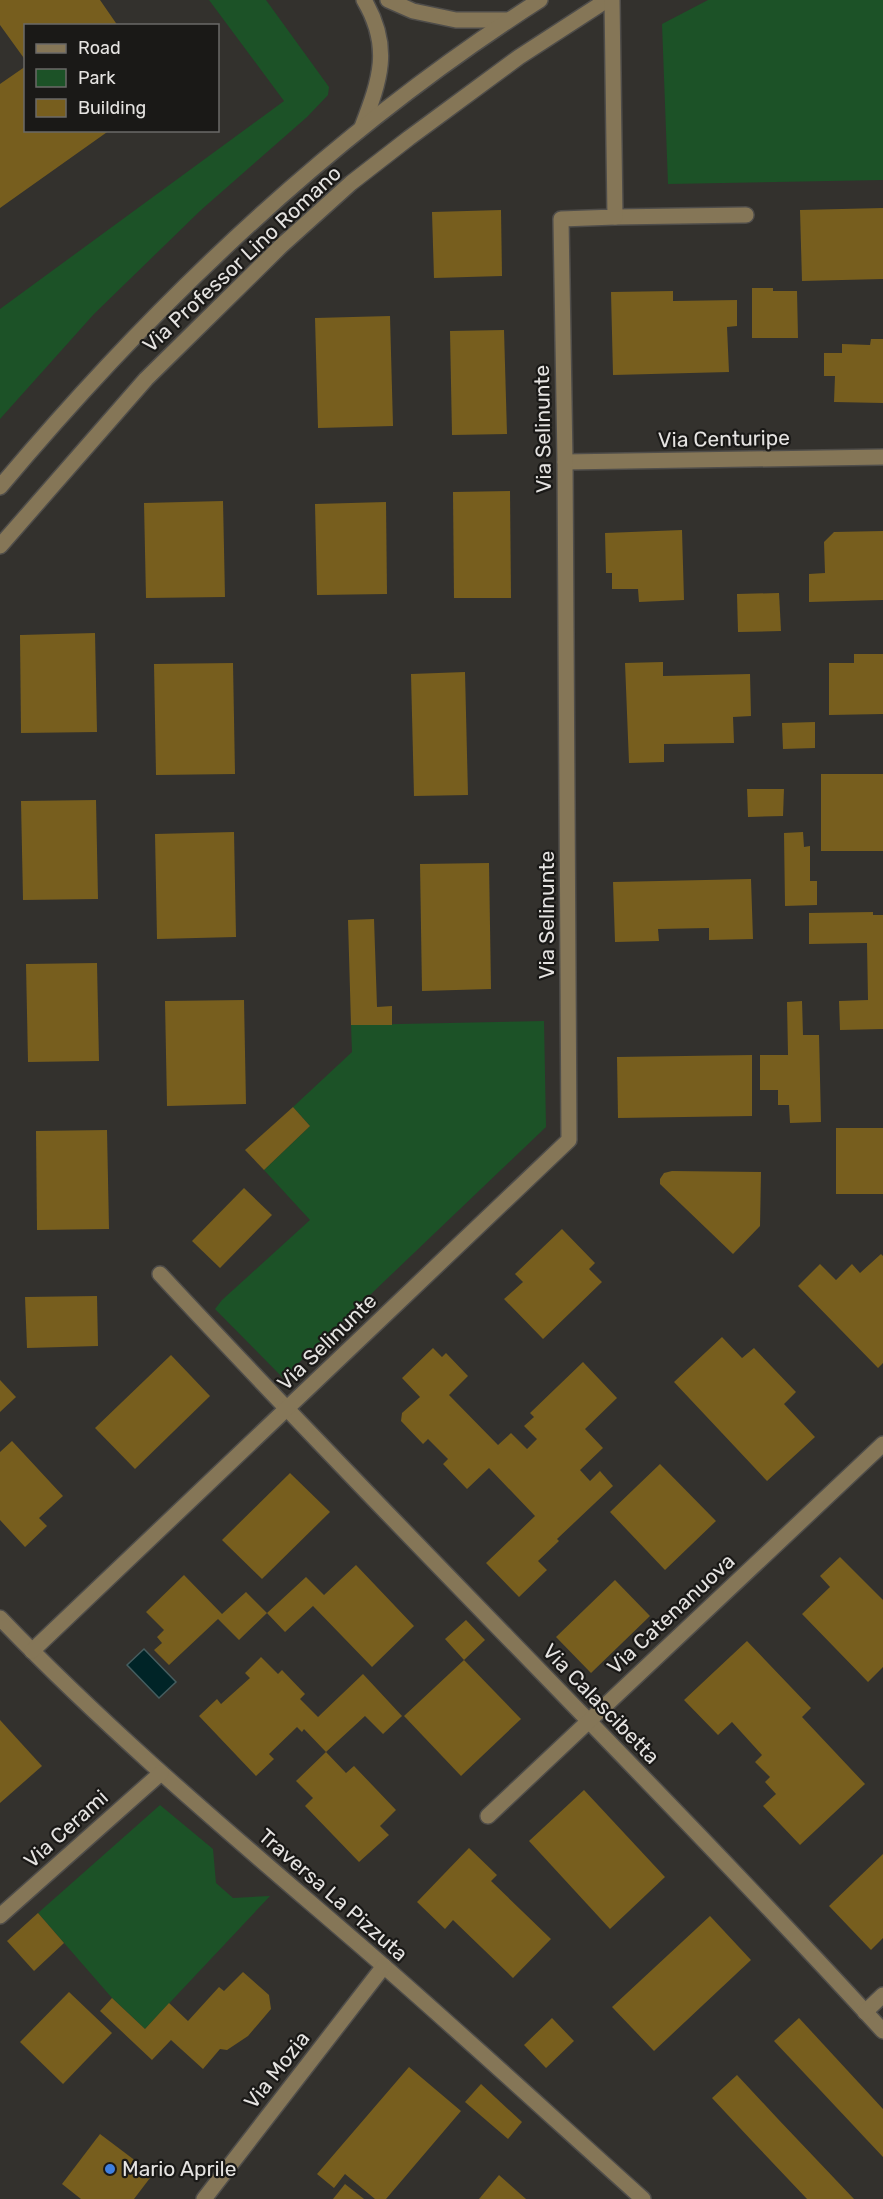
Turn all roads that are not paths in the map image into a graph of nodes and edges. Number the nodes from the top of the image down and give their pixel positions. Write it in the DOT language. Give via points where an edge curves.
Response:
graph roads {
  1 [pos="364,0"];
  2 [pos="388,0"];
  3 [pos="540,0"];
  4 [pos="607,0"];
  5 [pos="612,0"];
  6 [pos="508,20"];
  7 [pos="362,127"];
  8 [pos="746,215"];
  9 [pos="615,217"];
  10 [pos="883,457"];
  11 [pos="565,462"];
  12 [pos="0,488"];
  13 [pos="0,546"];
  14 [pos="160,1274"];
  15 [pos="286,1410"];
  16 [pos="883,1444"];
  17 [pos="0,1618"];
  18 [pos="32,1652"];
  19 [pos="588,1720"];
  20 [pos="161,1773"];
  21 [pos="488,1816"];
  22 [pos="0,1916"];
  23 [pos="384,1966"];
  24 [pos="883,1995"];
  25 [pos="865,2012"];
  26 [pos="883,2031"];
  27 [pos="204,2199"];
  28 [pos="643,2199"];
  1 -- 7 [label="street" via="375,19 381,61 378,86"];
  2 -- 6 [label="street" via="413,11 456,20"];
  3 -- 6 [label="street, Via Professor Lino Romano"];
  4 -- 13 [label="street, Via Professor Lino Romano" via="519,57 351,183 281,246 146,380"];
  5 -- 9 [label="street"];
  6 -- 7 [label="street, Via Professor Lino Romano"];
  7 -- 12 [label="street, Via Professor Lino Romano" via="276,201 122,348"];
  8 -- 9 [label="street"];
  9 -- 11 [label="street, Via Selinunte" via="561,219"];
  10 -- 11 [label="street, Via Centuripe"];
  11 -- 15 [label="street, Via Selinunte" via="569,1140"];
  14 -- 15 [label="street, Via Calascibetta"];
  15 -- 18 [label="street, Via Selinunte"];
  15 -- 19 [label="street, Via Calascibetta"];
  16 -- 19 [label="street, Via Catenanuova"];
  17 -- 18 [label="street, Traversa La Pizzuta"];
  18 -- 20 [label="street, Traversa La Pizzuta"];
  19 -- 21 [label="street, Via Catenanuova"];
  19 -- 25 [label="street, Via Calascibetta"];
  20 -- 22 [label="street, Via Cerami"];
  20 -- 23 [label="street, Traversa La Pizzuta"];
  23 -- 27 [label="street, Via Mozia"];
  23 -- 28 [label="street, Traversa La Pizzuta"];
  24 -- 25 [label="street"];
  25 -- 26 [label="street, Via Calascibetta"];
}
